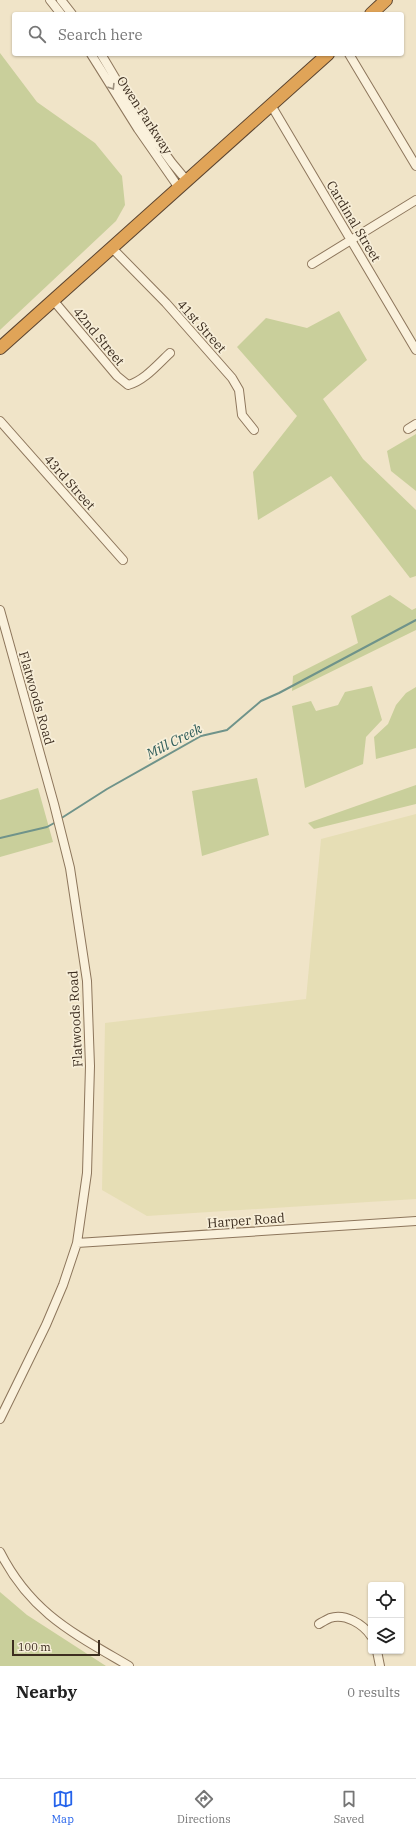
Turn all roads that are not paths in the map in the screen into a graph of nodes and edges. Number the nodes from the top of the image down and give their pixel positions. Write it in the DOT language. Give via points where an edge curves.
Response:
graph roads {
  1 [pos="50,0"];
  2 [pos="61,0"];
  3 [pos="386,0"];
  4 [pos="59,12"];
  5 [pos="70,12"];
  6 [pos="373,12"];
  7 [pos="92,56"];
  8 [pos="102,56"];
  9 [pos="326,56"];
  10 [pos="350,56"];
  11 [pos="127,104"];
  12 [pos="272,104"];
  13 [pos="416,166"];
  14 [pos="183,184"];
  15 [pos="416,200"];
  16 [pos="350,240"];
  17 [pos="112,248"];
  18 [pos="312,264"];
  19 [pos="53,300"];
  20 [pos="0,348"];
  21 [pos="416,350"];
  22 [pos="170,353"];
  23 [pos="0,421"];
  24 [pos="416,424"];
  25 [pos="408,429"];
  26 [pos="254,430"];
  27 [pos="123,560"];
  28 [pos="0,610"];
  29 [pos="416,1221"];
  30 [pos="77,1243"];
  31 [pos="0,1420"];
  32 [pos="0,1552"];
  33 [pos="319,1624"];
  34 [pos="368,1633"];
  35 [pos="378,1654"];
  36 [pos="129,1666"];
  37 [pos="380,1666"];
  1 -- 4 [label="street"];
  2 -- 5 [label="street"];
  3 -- 6 [label="highway"];
  7 -- 11 [label="street, Owen Parkway, one-way"];
  8 -- 11 [label="street, Owen Parkway"];
  9 -- 12 [label="highway"];
  10 -- 13 [label="street"];
  11 -- 14 [label="street, Owen Parkway" via="138,129"];
  12 -- 14 [label="highway"];
  12 -- 16 [label="street, Cardinal Street"];
  14 -- 17 [label="highway"];
  15 -- 16 [label="street"];
  16 -- 18 [label="street"];
  16 -- 21 [label="street, Cardinal Street"];
  17 -- 19 [label="highway"];
  17 -- 26 [label="street, 41st Street" via="171,308 232,378 240,390 242,415"];
  19 -- 20 [label="highway"];
  19 -- 22 [label="street, 42nd Street" via="117,376 128,385 141,379"];
  23 -- 27 [label="street, 43rd Street"];
  24 -- 25 [label="street"];
  28 -- 30 [label="street, Flatwoods Road" via="54,804 70,868 81,931 87,981 90,1074 87,1173"];
  29 -- 30 [label="street, Harper Road"];
  30 -- 31 [label="street, Flatwoods Road" via="63,1285"];
  32 -- 36 [label="street" via="21,1587 51,1617"];
  33 -- 34 [label="street" via="331,1618 346,1618 362,1626"];
  35 -- 37 [label="street"];
}
